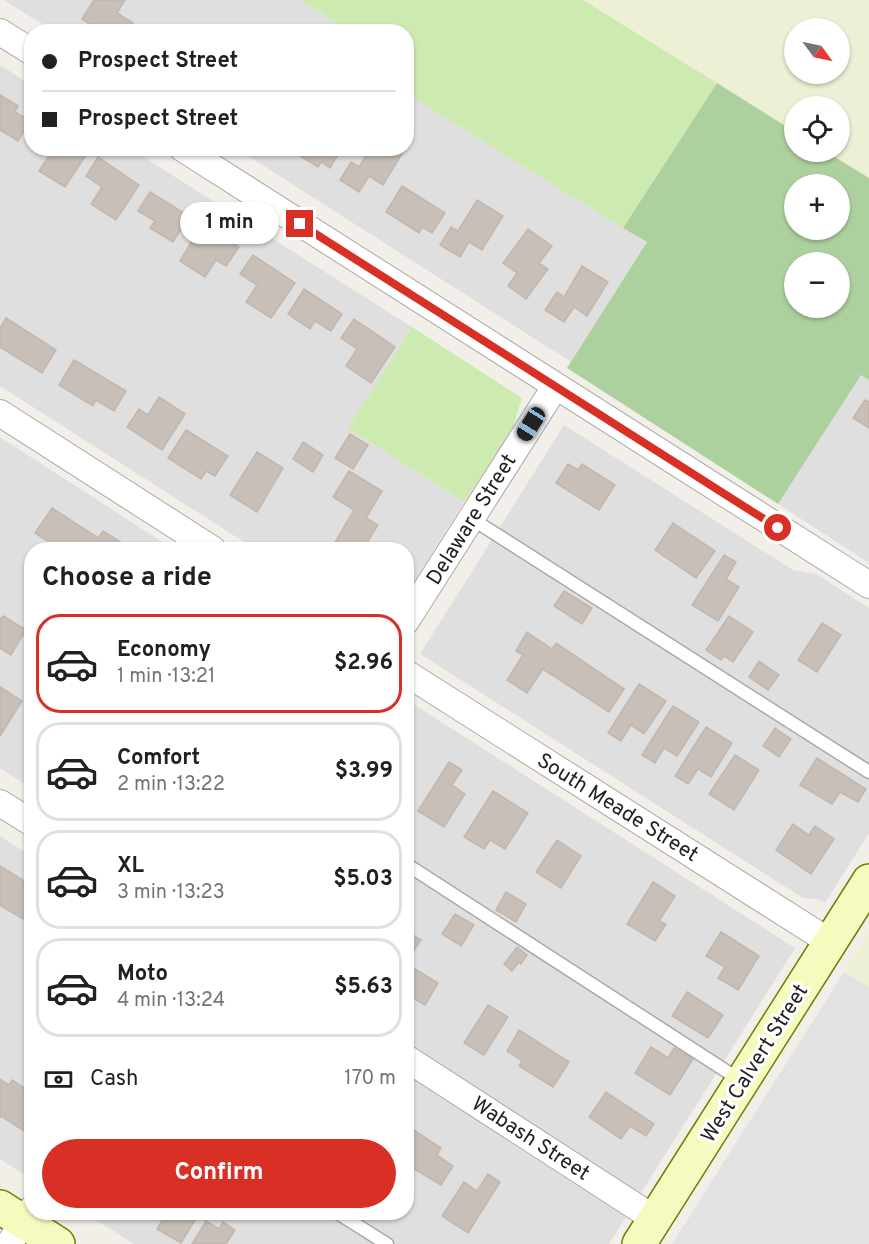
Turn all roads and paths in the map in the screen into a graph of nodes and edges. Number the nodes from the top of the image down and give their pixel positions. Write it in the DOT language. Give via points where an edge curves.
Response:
graph roads {
  1 [pos="0,32"];
  2 [pos="24,47"];
  3 [pos="194,156"];
  4 [pos="555,387"];
  5 [pos="0,413"];
  6 [pos="472,519"];
  7 [pos="201,542"];
  8 [pos="869,585"];
  9 [pos="414,609"];
  10 [pos="414,678"];
  11 [pos="869,772"];
  12 [pos="0,803"];
  13 [pos="24,818"];
  14 [pos="414,869"];
  15 [pos="869,881"];
  16 [pos="830,942"];
  17 [pos="414,1064"];
  18 [pos="742,1082"];
  19 [pos="16,1220"];
  20 [pos="349,1220"];
  21 [pos="647,1232"];
  22 [pos="58,1244"];
  23 [pos="387,1244"];
  1 -- 2 [label="street"];
  3 -- 4 [label="street"];
  4 -- 6 [label="street, Delaware Street"];
  4 -- 8 [label="street"];
  5 -- 7 [label="street"];
  6 -- 9 [label="street, Delaware Street"];
  6 -- 11 [label="lane"];
  10 -- 16 [label="street, South Meade Street"];
  12 -- 13 [label="street"];
  14 -- 18 [label="lane"];
  15 -- 16 [label="street, West Calvert Street"];
  16 -- 18 [label="street, West Calvert Street"];
  17 -- 21 [label="street, Wabash Street"];
  18 -- 21 [label="street, West Calvert Street"];
  19 -- 22 [label="street"];
  20 -- 23 [label="lane"];
}
